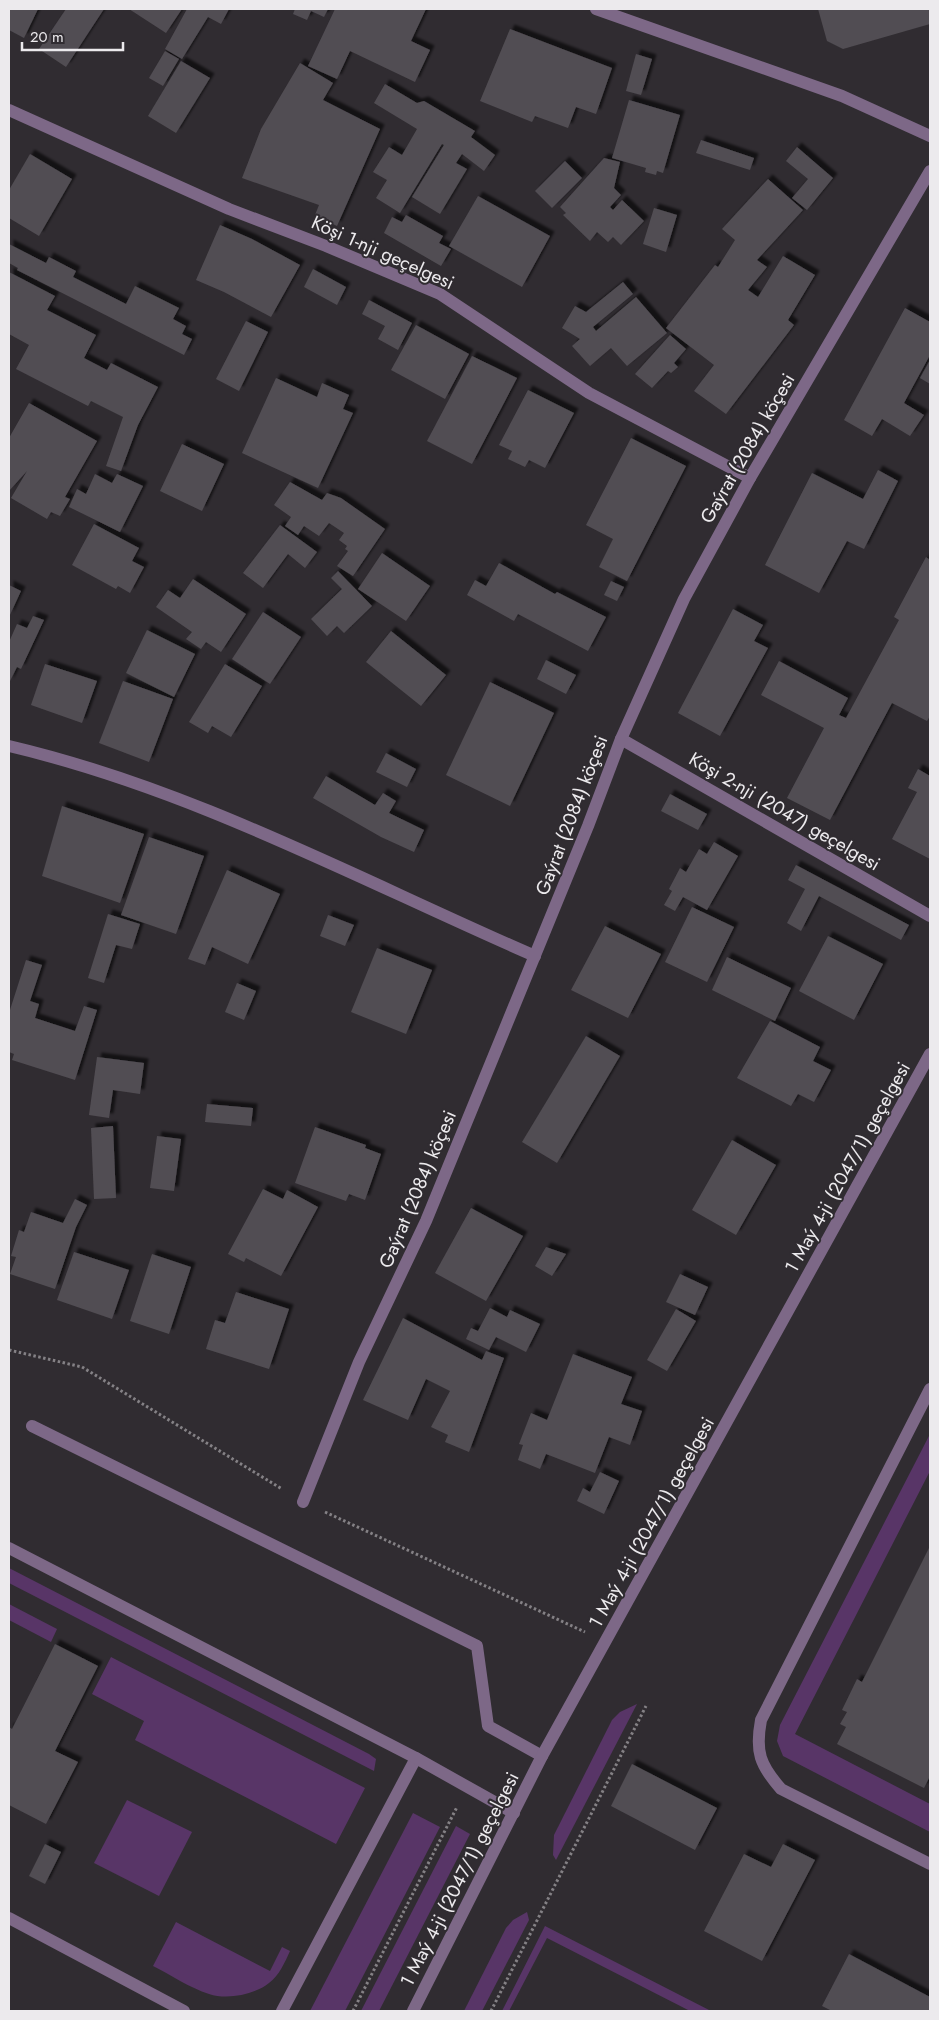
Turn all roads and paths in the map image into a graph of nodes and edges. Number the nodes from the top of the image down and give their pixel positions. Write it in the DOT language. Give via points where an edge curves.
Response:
graph roads {
  1 [pos="596,9"];
  2 [pos="9,110"];
  3 [pos="930,136"];
  4 [pos="930,170"];
  5 [pos="750,478"];
  6 [pos="621,739"];
  7 [pos="9,746"];
  8 [pos="930,916"];
  9 [pos="535,956"];
  10 [pos="930,1054"];
  11 [pos="930,1389"];
  12 [pos="32,1426"];
  13 [pos="303,1502"];
  14 [pos="9,1548"];
  15 [pos="646,1706"];
  16 [pos="542,1756"];
  17 [pos="416,1758"];
  18 [pos="468,1787"];
  19 [pos="514,1813"];
  20 [pos="930,1864"];
  21 [pos="9,1918"];
  22 [pos="184,2011"];
  23 [pos="282,2011"];
  24 [pos="352,2011"];
  25 [pos="413,2011"];
  26 [pos="491,2011"];
  1 -- 3 [label="street" via="842,96"];
  2 -- 5 [label="street, Köşi 1-nji geçelgesi" via="229,210 440,294 589,394"];
  4 -- 5 [label="street, Gaýrat (2084) köçesi"];
  5 -- 6 [label="street, Gaýrat (2084) köçesi" via="684,599"];
  6 -- 8 [label="street, Köşi 2-nji (2047) geçelgesi"];
  6 -- 9 [label="street, Gaýrat (2084) köçesi"];
  7 -- 9 [label="street" via="60,758 172,796"];
  9 -- 13 [label="street, Gaýrat (2084) köçesi" via="426,1221 359,1362"];
  10 -- 16 [label="street, 1 Maý 4-ji (2047/1) geçelgesi"];
  11 -- 20 [label="street" via="761,1720 758,1736 758,1753 765,1771 782,1789"];
  12 -- 16 [label="street" via="477,1646 488,1726"];
  14 -- 17 [label="street"];
  15 -- 26 [label="path"];
  16 -- 19 [label="street, 1 Maý 4-ji (2047/1) geçelgesi"];
  17 -- 18 [label="street"];
  17 -- 23 [label="street"];
  18 -- 19 [label="street"];
  18 -- 24 [label="path"];
  19 -- 25 [label="street, 1 Maý 4-ji (2047/1) geçelgesi"];
  21 -- 22 [label="street"];
}
